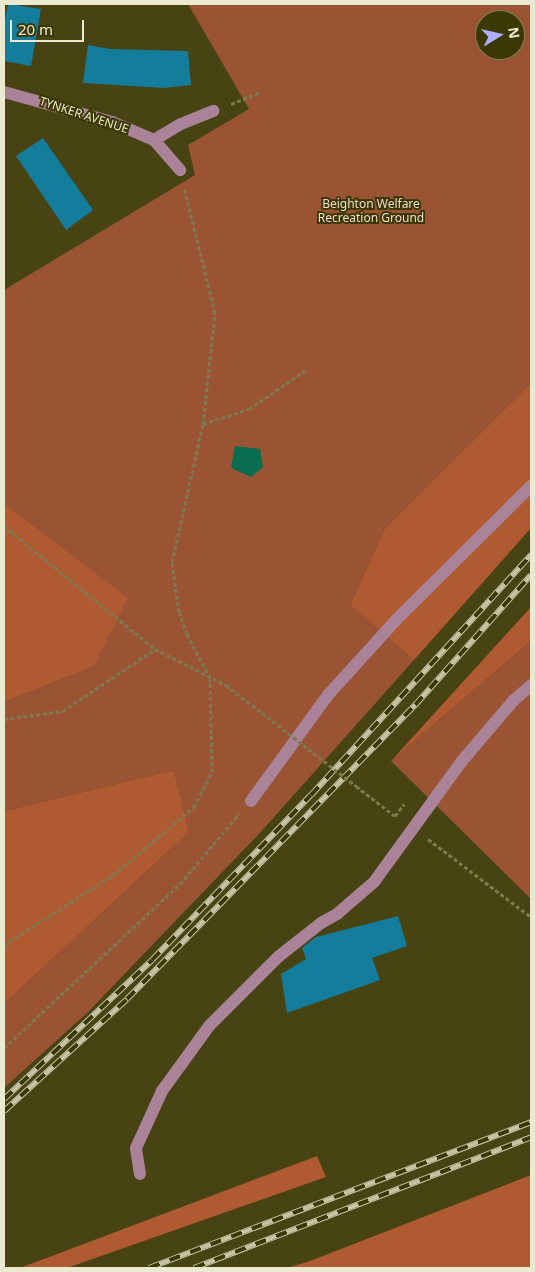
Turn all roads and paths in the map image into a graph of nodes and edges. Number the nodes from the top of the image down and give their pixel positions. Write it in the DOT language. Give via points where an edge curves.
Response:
graph roads {
  1 [pos="4,92"];
  2 [pos="260,92"];
  3 [pos="214,111"];
  4 [pos="154,140"];
  5 [pos="180,170"];
  6 [pos="306,370"];
  7 [pos="203,424"];
  8 [pos="531,486"];
  9 [pos="4,526"];
  10 [pos="155,650"];
  11 [pos="210,678"];
  12 [pos="531,685"];
  13 [pos="4,718"];
  14 [pos="251,801"];
  15 [pos="407,802"];
  16 [pos="414,828"];
  17 [pos="531,917"];
  18 [pos="4,944"];
  19 [pos="4,1048"];
  20 [pos="140,1174"];
  1 -- 4 [label="street, TYNKER AVENUE" via="112,122"];
  2 -- 3 [label="path"];
  3 -- 4 [label="street" via="181,124"];
  4 -- 5 [label="street, TYNKER AVENUE"];
  5 -- 7 [label="path" via="214,313"];
  6 -- 7 [label="path" via="249,409"];
  7 -- 11 [label="path" via="172,562 179,612"];
  8 -- 14 [label="street" via="395,621 328,694"];
  9 -- 10 [label="path"];
  10 -- 11 [label="path"];
  10 -- 13 [label="path" via="63,711"];
  11 -- 15 [label="path, bridge" via="226,685 395,816"];
  11 -- 18 [label="path" via="212,772 194,807 113,875"];
  12 -- 16 [label="street" via="514,700 462,761"];
  14 -- 19 [label="path" via="180,884"];
  16 -- 17 [label="path"];
  16 -- 20 [label="street" via="374,882 278,957 209,1026 162,1091 136,1148"];
}
